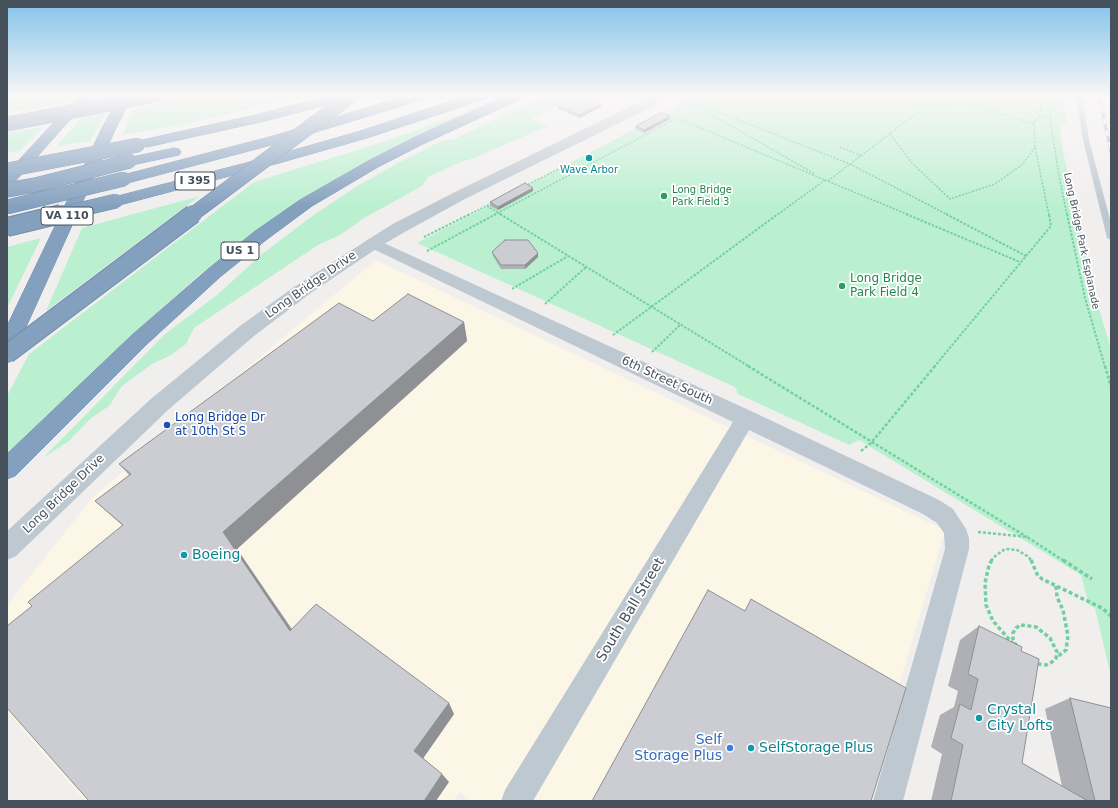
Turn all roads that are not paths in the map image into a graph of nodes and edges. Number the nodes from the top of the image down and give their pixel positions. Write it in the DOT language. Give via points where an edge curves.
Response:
graph roads {
  1 [pos="52,133"];
  2 [pos="108,133"];
  3 [pos="183,133"];
  4 [pos="257,133"];
  5 [pos="299,133"];
  6 [pos="302,133"];
  7 [pos="370,133"];
  8 [pos="436,133"];
  9 [pos="588,133"];
  10 [pos="1085,133"];
  11 [pos="139,142"];
  12 [pos="7,159"];
  13 [pos="132,161"];
  14 [pos="7,170"];
  15 [pos="7,183"];
  16 [pos="7,190"];
  17 [pos="7,206"];
  18 [pos="7,228"];
  19 [pos="1111,238"];
  20 [pos="373,243"];
  21 [pos="7,347"];
  22 [pos="7,354"];
  23 [pos="746,418"];
  24 [pos="7,469"];
  25 [pos="7,548"];
  26 [pos="516,801"];
  27 [pos="888,801"];
  1 -- 15 [label="highway"];
  2 -- 21 [label="highway, VA 110"];
  3 -- 11 [label="highway"];
  4 -- 13 [label="highway"];
  5 -- 17 [label="highway, bridge" via="124,179"];
  6 -- 22 [label="highway, bridge"];
  7 -- 18 [label="highway, I 395, bridge"];
  8 -- 24 [label="highway, US 1" via="373,164 312,200 260,236 139,340"];
  9 -- 20 [label="street, Long Bridge Drive" via="457,197"];
  10 -- 19 [label="lane"];
  11 -- 12 [label="highway"];
  11 -- 14 [label="highway, bridge"];
  13 -- 15 [label="highway, bridge"];
  13 -- 16 [label="highway, bridge"];
  20 -- 23 [label="street, 6th Street South"];
  20 -- 25 [label="street, Long Bridge Drive" via="247,331 171,394"];
  23 -- 26 [label="street, South Ball Street"];
  23 -- 27 [label="street, 6th Street South" via="931,506 963,530 957,538 957,549"];
}
